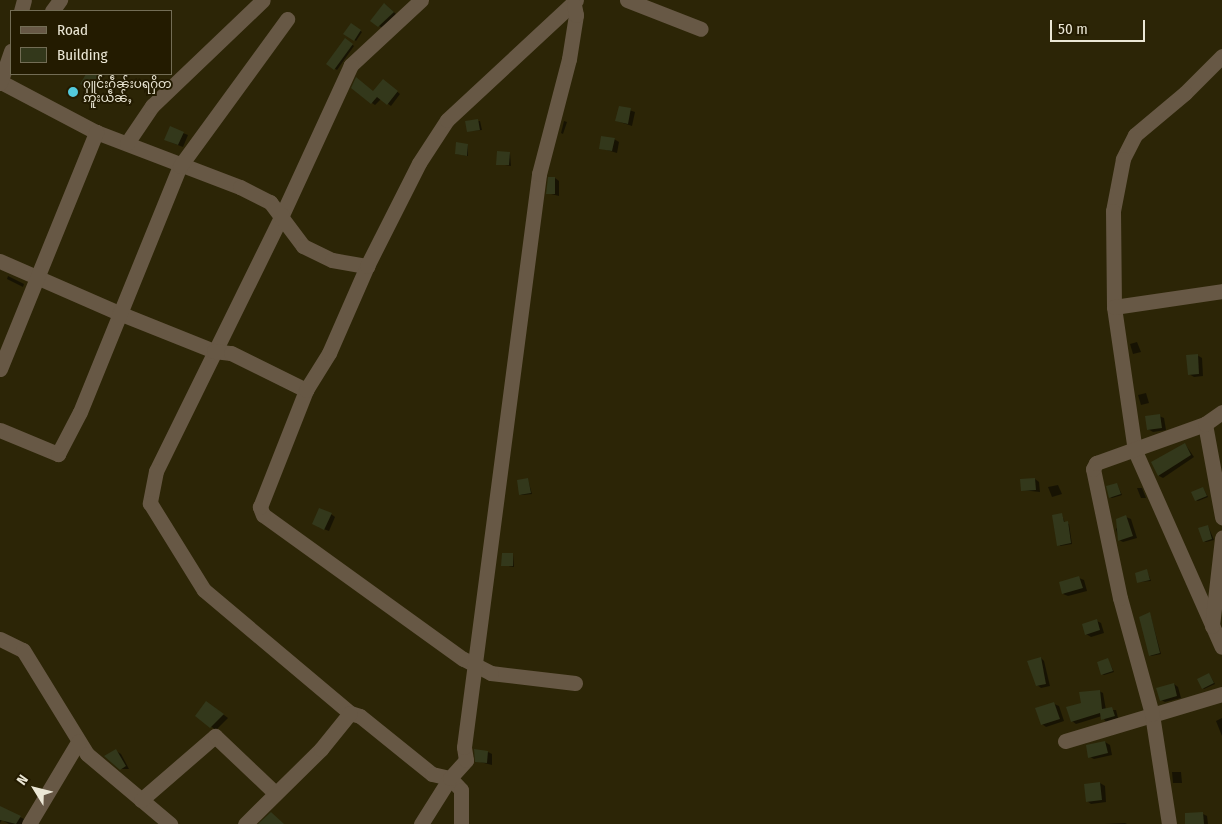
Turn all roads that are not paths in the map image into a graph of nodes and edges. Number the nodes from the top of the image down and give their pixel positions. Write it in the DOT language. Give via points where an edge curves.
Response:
graph roads {
  1 [pos="263,0"];
  2 [pos="421,0"];
  3 [pos="627,0"];
  4 [pos="575,3"];
  5 [pos="287,20"];
  6 [pos="701,29"];
  7 [pos="10,54"];
  8 [pos="1222,56"];
  9 [pos="0,83"];
  10 [pos="96,132"];
  11 [pos="127,143"];
  12 [pos="180,166"];
  13 [pos="282,215"];
  14 [pos="0,261"];
  15 [pos="367,266"];
  16 [pos="37,276"];
  17 [pos="1222,291"];
  18 [pos="1114,307"];
  19 [pos="119,313"];
  20 [pos="214,350"];
  21 [pos="0,369"];
  22 [pos="306,390"];
  23 [pos="1222,412"];
  24 [pos="1205,424"];
  25 [pos="0,430"];
  26 [pos="1134,451"];
  27 [pos="1222,517"];
  28 [pos="1222,538"];
  29 [pos="1212,628"];
  30 [pos="0,639"];
  31 [pos="1222,647"];
  32 [pos="476,663"];
  33 [pos="576,683"];
  34 [pos="1222,694"];
  35 [pos="350,713"];
  36 [pos="1152,714"];
  37 [pos="1065,741"];
  38 [pos="78,742"];
  39 [pos="450,778"];
  40 [pos="274,792"];
  41 [pos="142,800"];
  42 [pos="28,824"];
  43 [pos="170,824"];
  44 [pos="245,824"];
  45 [pos="421,824"];
  46 [pos="461,824"];
  47 [pos="1169,824"];
  1 -- 11 [label="street" via="152,106"];
  2 -- 13 [label="street" via="351,64"];
  3 -- 6 [label="street"];
  4 -- 15 [label="street" via="447,120 419,163"];
  4 -- 32 [label="street" via="569,59 539,174"];
  5 -- 12 [label="street"];
  7 -- 9 [label="street"];
  8 -- 18 [label="street" via="1185,93 1135,135 1123,159 1113,211"];
  9 -- 10 [label="street"];
  10 -- 11 [label="street"];
  10 -- 16 [label="street"];
  11 -- 12 [label="street"];
  12 -- 13 [label="street" via="240,187 270,202"];
  12 -- 19 [label="street"];
  13 -- 15 [label="street" via="303,246 332,260"];
  13 -- 20 [label="street"];
  14 -- 16 [label="street"];
  15 -- 22 [label="street" via="329,353"];
  16 -- 19 [label="street"];
  16 -- 21 [label="street"];
  17 -- 18 [label="street"];
  18 -- 26 [label="street"];
  19 -- 20 [label="street"];
  19 -- 25 [label="street" via="80,412 58,454"];
  20 -- 22 [label="street" via="230,353"];
  20 -- 35 [label="street" via="156,471 150,503 204,590"];
  22 -- 32 [label="street" via="260,507 263,515 463,658"];
  23 -- 24 [label="street"];
  24 -- 26 [label="street" via="1179,431"];
  24 -- 27 [label="street"];
  26 -- 29 [label="street"];
  26 -- 36 [label="street" via="1096,463 1093,477 1120,598"];
  28 -- 29 [label="street"];
  29 -- 31 [label="street"];
  30 -- 38 [label="street" via="23,650"];
  32 -- 33 [label="street" via="491,673"];
  32 -- 39 [label="street" via="464,747 466,760"];
  34 -- 36 [label="street"];
  35 -- 39 [label="street" via="360,716 432,774"];
  35 -- 40 [label="street" via="321,749"];
  36 -- 37 [label="street"];
  36 -- 47 [label="street"];
  38 -- 41 [label="street" via="87,754"];
  38 -- 42 [label="street"];
  39 -- 45 [label="street"];
  39 -- 46 [label="street" via="461,790"];
  40 -- 41 [label="street" via="215,736"];
  40 -- 44 [label="street"];
  41 -- 43 [label="street"];
}
